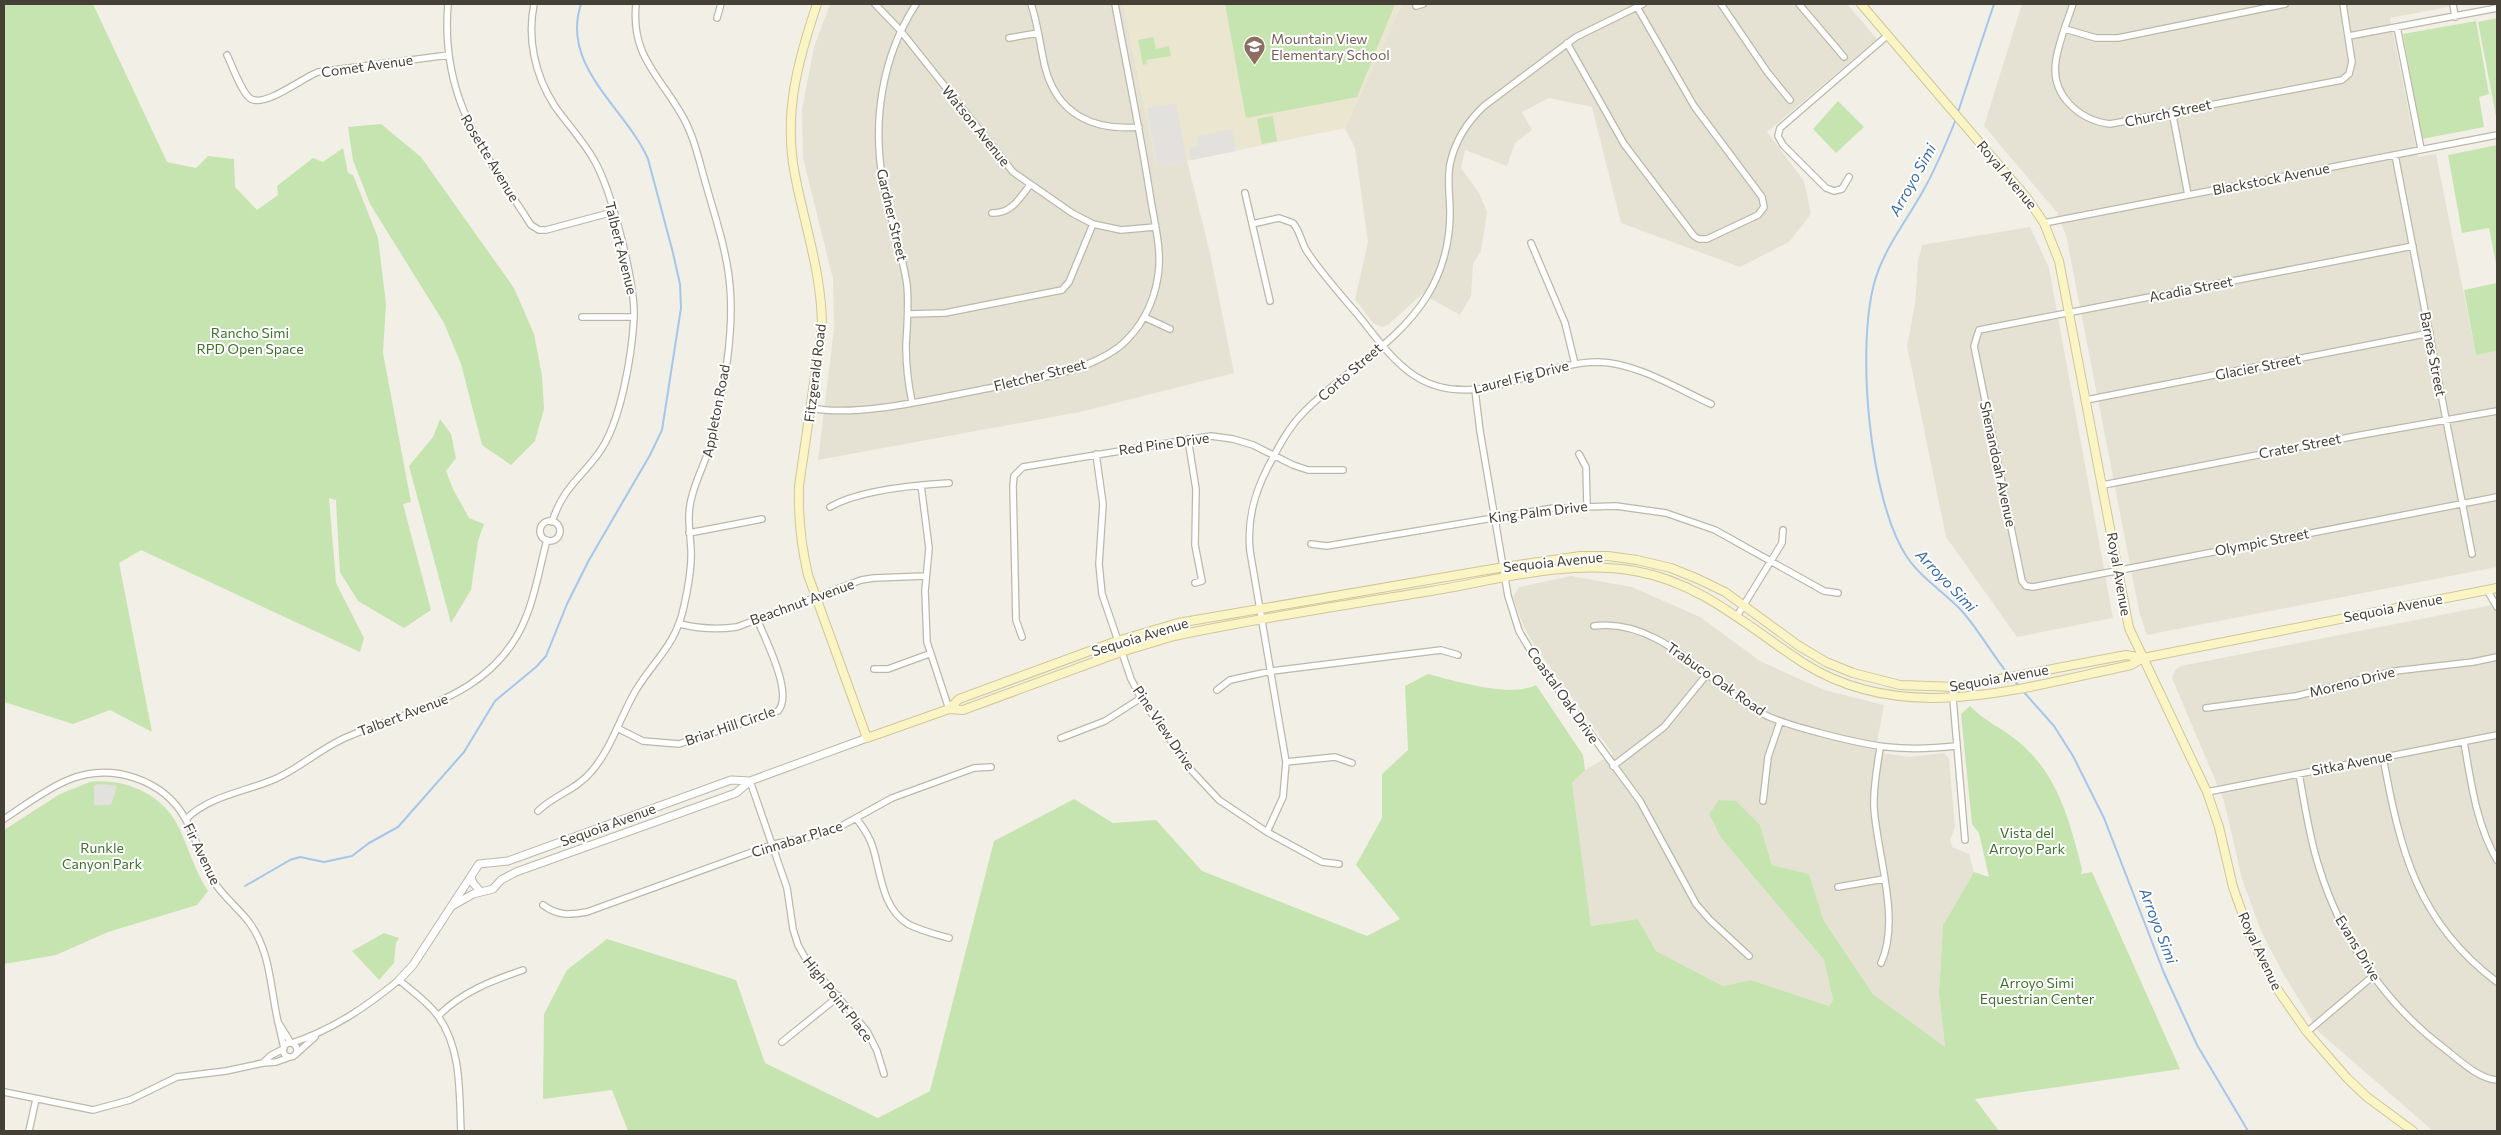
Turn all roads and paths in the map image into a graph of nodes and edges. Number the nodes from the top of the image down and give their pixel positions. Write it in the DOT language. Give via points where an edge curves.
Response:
graph roads {
  1 [pos="448,4"];
  2 [pos="534,4"];
  3 [pos="636,4"];
  4 [pos="721,4"];
  5 [pos="817,4"];
  6 [pos="875,4"];
  7 [pos="916,4"];
  8 [pos="1031,4"];
  9 [pos="1115,4"];
  10 [pos="1423,4"];
  11 [pos="1720,4"];
  12 [pos="1799,4"];
  13 [pos="1861,4"];
  14 [pos="2073,4"];
  15 [pos="2285,4"];
  16 [pos="2343,4"];
  17 [pos="2453,4"];
  18 [pos="1416,6"];
  19 [pos="1640,6"];
  20 [pos="2497,8"];
  21 [pos="2455,17"];
  22 [pos="717,18"];
  23 [pos="2397,27"];
  24 [pos="2065,29"];
  25 [pos="900,30"];
  26 [pos="1038,33"];
  27 [pos="1888,36"];
  28 [pos="2349,36"];
  29 [pos="1009,38"];
  30 [pos="1567,43"];
  31 [pos="227,55"];
  32 [pos="449,55"];
  33 [pos="1844,57"];
  34 [pos="1790,100"];
  35 [pos="2172,111"];
  36 [pos="1138,127"];
  37 [pos="2497,135"];
  38 [pos="2421,149"];
  39 [pos="2395,155"];
  40 [pos="1849,177"];
  41 [pos="1030,185"];
  42 [pos="1245,193"];
  43 [pos="2188,196"];
  44 [pos="613,212"];
  45 [pos="992,213"];
  46 [pos="2044,223"];
  47 [pos="1093,224"];
  48 [pos="1252,224"];
  49 [pos="1156,227"];
  50 [pos="1531,243"];
  51 [pos="2413,246"];
  52 [pos="1270,301"];
  53 [pos="2069,313"];
  54 [pos="908,314"];
  55 [pos="634,317"];
  56 [pos="1144,317"];
  57 [pos="582,318"];
  58 [pos="1170,329"];
  59 [pos="2430,333"];
  60 [pos="1974,339"];
  61 [pos="1382,344"];
  62 [pos="1575,364"];
  63 [pos="1475,390"];
  64 [pos="2086,400"];
  65 [pos="912,402"];
  66 [pos="1711,404"];
  67 [pos="811,408"];
  68 [pos="2497,411"];
  69 [pos="2446,420"];
  70 [pos="1188,439"];
  71 [pos="1096,454"];
  72 [pos="1579,454"];
  73 [pos="1274,456"];
  74 [pos="1343,470"];
  75 [pos="949,484"];
  76 [pos="921,485"];
  77 [pos="2103,485"];
  78 [pos="2497,497"];
  79 [pos="2462,504"];
  80 [pos="1587,505"];
  81 [pos="830,507"];
  82 [pos="1494,516"];
  83 [pos="762,519"];
  84 [pos="552,522"];
  85 [pos="1783,530"];
  86 [pos="689,533"];
  87 [pos="546,540"];
  88 [pos="1311,544"];
  89 [pos="2472,554"];
  90 [pos="1772,561"];
  91 [pos="1504,567"];
  92 [pos="2118,570"];
  93 [pos="926,576"];
  94 [pos="1506,578"];
  95 [pos="1195,583"];
  96 [pos="2026,586"];
  97 [pos="2497,588"];
  98 [pos="2487,590"];
  99 [pos="1838,593"];
  100 [pos="815,597"];
  101 [pos="1744,605"];
  102 [pos="2497,607"];
  103 [pos="1260,608"];
  104 [pos="1737,616"];
  105 [pos="757,619"];
  106 [pos="1262,620"];
  107 [pos="680,624"];
  108 [pos="1594,626"];
  109 [pos="1022,637"];
  110 [pos="1117,641"];
  111 [pos="1121,652"];
  112 [pos="930,654"];
  113 [pos="1458,655"];
  114 [pos="2497,657"];
  115 [pos="2143,658"];
  116 [pos="874,669"];
  117 [pos="1272,671"];
  118 [pos="1708,673"];
  119 [pos="1952,687"];
  120 [pos="1217,690"];
  121 [pos="1141,698"];
  122 [pos="1952,699"];
  123 [pos="2206,708"];
  124 [pos="948,709"];
  125 [pos="1780,722"];
  126 [pos="617,728"];
  127 [pos="2497,735"];
  128 [pos="867,738"];
  129 [pos="1061,738"];
  130 [pos="2464,742"];
  131 [pos="1956,746"];
  132 [pos="1880,748"];
  133 [pos="2383,757"];
  134 [pos="1286,762"];
  135 [pos="1352,763"];
  136 [pos="1613,766"];
  137 [pos="991,767"];
  138 [pos="2300,774"];
  139 [pos="750,781"];
  140 [pos="2207,792"];
  141 [pos="1763,801"];
  142 [pos="538,811"];
  143 [pos="186,818"];
  144 [pos="856,818"];
  145 [pos="4,819"];
  146 [pos="1266,832"];
  147 [pos="1965,840"];
  148 [pos="774,844"];
  149 [pos="2497,860"];
  150 [pos="1339,864"];
  151 [pos="471,877"];
  152 [pos="1884,879"];
  153 [pos="1838,887"];
  154 [pos="482,892"];
  155 [pos="543,905"];
  156 [pos="452,906"];
  157 [pos="949,938"];
  158 [pos="1749,956"];
  159 [pos="1881,963"];
  160 [pos="523,970"];
  161 [pos="2373,976"];
  162 [pos="399,980"];
  163 [pos="2497,982"];
  164 [pos="839,996"];
  165 [pos="438,1016"];
  166 [pos="278,1022"];
  167 [pos="2307,1032"];
  168 [pos="318,1034"];
  169 [pos="782,1042"];
  170 [pos="292,1044"];
  171 [pos="284,1048"];
  172 [pos="293,1056"];
  173 [pos="263,1063"];
  174 [pos="884,1074"];
  175 [pos="2497,1080"];
  176 [pos="4,1092"];
  177 [pos="36,1099"];
  178 [pos="29,1131"];
  179 [pos="461,1131"];
  180 [pos="2413,1131"];
  1 -- 32 [label="street, Rosette Avenue"];
  2 -- 44 [label="street, Talbert Avenue" via="532,38 544,87 595,161"];
  3 -- 86 [label="street, Appleton Road" via="635,21 644,60 679,110 693,139 724,250 730,285 730,338 708,458 691,498"];
  4 -- 22 [label="street"];
  5 -- 67 [label="main road, Fitzgerald Road" via="800,54 792,118 795,173 816,259 822,302 822,328"];
  6 -- 25 [label="street, Watson Avenue"];
  7 -- 25 [label="street, Gardner Street"];
  8 -- 26 [label="street"];
  9 -- 36 [label="street, Fletcher Street"];
  10 -- 18 [label="street"];
  11 -- 34 [label="street"];
  12 -- 33 [label="street"];
  13 -- 27 [label="main road, Royal Avenue"];
  14 -- 24 [label="street, Church Street"];
  15 -- 24 [label="street" via="2118,38 2096,38"];
  16 -- 28 [label="street"];
  17 -- 21 [label="street"];
  19 -- 30 [label="street, Corto Street"];
  19 -- 30 [label="street" via="1694,106 1762,197 1764,207 1758,215 1707,239 1699,239 1624,144"];
  20 -- 21 [label="street"];
  21 -- 23 [label="street"];
  23 -- 28 [label="street"];
  23 -- 38 [label="street"];
  24 -- 35 [label="street, Church Street" via="2056,61 2056,75 2063,95 2074,110 2110,124"];
  25 -- 41 [label="street, Watson Avenue" via="1001,160"];
  25 -- 54 [label="street, Gardner Street" via="884,83 878,141 884,184 904,265"];
  26 -- 29 [label="street"];
  26 -- 36 [label="street" via="1048,78 1067,107 1101,126"];
  27 -- 40 [label="street" via="1780,128 1778,136 1783,145 1826,188 1842,189"];
  27 -- 46 [label="main road, Royal Avenue" via="2032,203"];
  28 -- 35 [label="street, Church Street" via="2352,67 2342,80"];
  30 -- 61 [label="street, Corto Street" via="1484,106 1464,128 1450,164 1449,232 1439,273 1415,314"];
  31 -- 32 [label="street, Comet Avenue" via="244,92 251,99 258,100 270,98 318,72"];
  32 -- 44 [label="street, Rosette Avenue" via="456,94 470,127 532,225 546,230"];
  35 -- 43 [label="street"];
  36 -- 49 [label="street, Fletcher Street"];
  37 -- 38 [label="street, Blackstock Avenue"];
  38 -- 39 [label="street, Blackstock Avenue"];
  39 -- 43 [label="street, Blackstock Avenue"];
  39 -- 51 [label="street, Barnes Street"];
  41 -- 45 [label="street" via="1008,210 1001,214"];
  41 -- 47 [label="street, Watson Avenue"];
  42 -- 48 [label="street"];
  43 -- 46 [label="street, Blackstock Avenue"];
  44 -- 55 [label="street, Talbert Avenue" via="631,279"];
  46 -- 53 [label="main road, Royal Avenue" via="2059,261"];
  47 -- 49 [label="street, Watson Avenue" via="1121,230"];
  47 -- 54 [label="street" via="1069,282 1062,290 945,312"];
  48 -- 52 [label="street"];
  48 -- 61 [label="street, Laurel Fig Drive" via="1279,218 1293,223 1319,268"];
  49 -- 56 [label="street, Fletcher Street" via="1159,274"];
  50 -- 62 [label="street" via="1565,323"];
  51 -- 53 [label="street, Acadia Street"];
  51 -- 59 [label="street, Barnes Street"];
  53 -- 60 [label="street, Acadia Street" via="1979,330"];
  53 -- 64 [label="main road, Royal Avenue"];
  54 -- 65 [label="street, Gardner Street" via="906,362"];
  55 -- 57 [label="street"];
  55 -- 84 [label="street, Talbert Avenue" via="621,402 613,428 598,454 559,501"];
  56 -- 58 [label="street"];
  56 -- 65 [label="street, Fletcher Street" via="1120,346 1090,363 1005,385"];
  59 -- 64 [label="street, Glacier Street"];
  59 -- 69 [label="street, Barnes Street"];
  60 -- 96 [label="street, Shenandoah Avenue" via="2022,582"];
  61 -- 63 [label="street, Laurel Fig Drive" via="1414,375 1430,384"];
  61 -- 73 [label="street, Corto Street" via="1303,412"];
  62 -- 63 [label="street, Laurel Fig Drive"];
  62 -- 66 [label="street, Laurel Fig Drive" via="1600,362 1625,366"];
  63 -- 82 [label="street, Coastal Oak Drive"];
  64 -- 77 [label="main road, Royal Avenue"];
  65 -- 67 [label="street, Fletcher Street" via="844,411"];
  67 -- 100 [label="main road, Fitzgerald Road" via="798,508 802,552"];
  68 -- 69 [label="street, Crater Street"];
  69 -- 77 [label="street, Crater Street"];
  69 -- 79 [label="street, Barnes Street"];
  70 -- 71 [label="street, Red Pine Drive"];
  70 -- 73 [label="street, Red Pine Drive" via="1211,436 1233,439"];
  70 -- 95 [label="street" via="1196,488 1195,545 1202,581"];
  71 -- 109 [label="street, Red Pine Drive" via="1027,465 1014,476 1016,620"];
  71 -- 110 [label="street, Pine View Drive" via="1103,504 1099,564 1102,594"];
  72 -- 80 [label="street" via="1586,468"];
  73 -- 74 [label="street, Red Pine Drive" via="1308,470"];
  73 -- 103 [label="street, Corto Street" via="1256,492 1249,524 1250,551"];
  75 -- 76 [label="street"];
  76 -- 81 [label="street" via="846,498"];
  76 -- 93 [label="street" via="929,548"];
  77 -- 92 [label="main road, Royal Avenue"];
  78 -- 79 [label="street, Olympic Street"];
  79 -- 89 [label="street, Barnes Street"];
  79 -- 92 [label="street, Olympic Street"];
  80 -- 82 [label="street, King Palm Drive"];
  80 -- 90 [label="street, King Palm Drive" via="1641,509 1690,520"];
  82 -- 88 [label="street, King Palm Drive" via="1327,546"];
  82 -- 91 [label="street, Coastal Oak Drive"];
  83 -- 86 [label="street"];
  84 -- 87 [label="street" via="540,529"];
  84 -- 87 [label="street" via="558,526 559,532 554,540"];
  85 -- 90 [label="street" via="1782,543"];
  86 -- 107 [label="street, Appleton Road" via="691,565"];
  87 -- 143 [label="street, Talbert Avenue" via="526,618 505,652 482,677 441,701 329,745 286,774 210,802"];
  90 -- 99 [label="street, King Palm Drive" via="1824,591"];
  90 -- 101 [label="street"];
  91 -- 94 [label="street, Coastal Oak Drive"];
  91 -- 101 [label="main road, Sequoia Avenue" via="1580,556 1637,560 1672,568"];
  91 -- 103 [label="main road, Sequoia Avenue"];
  92 -- 96 [label="street, Olympic Street"];
  92 -- 115 [label="main road, Royal Avenue" via="2129,628"];
  93 -- 100 [label="street, Beachnut Avenue" via="874,578"];
  93 -- 112 [label="street"];
  94 -- 104 [label="main road, Sequoia Avenue" via="1578,568 1636,571 1694,590"];
  94 -- 106 [label="main road, Sequoia Avenue"];
  94 -- 136 [label="street, Coastal Oak Drive" via="1512,612 1527,646"];
  97 -- 98 [label="main road, Sequoia Avenue"];
  98 -- 102 [label="street"];
  98 -- 115 [label="main road, Sequoia Avenue"];
  100 -- 105 [label="street, Beachnut Avenue"];
  100 -- 128 [label="main road, Fitzgerald Road"];
  101 -- 104 [label="street"];
  101 -- 119 [label="main road, Sequoia Avenue" via="1799,646 1853,673 1913,687"];
  103 -- 106 [label="street, Corto Street"];
  103 -- 110 [label="main road, Sequoia Avenue" via="1178,623"];
  104 -- 122 [label="main road, Sequoia Avenue" via="1808,666 1851,685 1888,695"];
  105 -- 107 [label="street, Beachnut Avenue" via="718,630"];
  105 -- 126 [label="street, Briar Hill Circle" via="784,690 783,704 778,712 679,744 643,740"];
  106 -- 111 [label="main road, Sequoia Avenue" via="1174,636"];
  106 -- 117 [label="street, Corto Street"];
  107 -- 126 [label="street, Appleton Road" via="666,651 636,691"];
  108 -- 118 [label="street, Trabuco Oak Road" via="1617,626 1662,642"];
  110 -- 111 [label="street, Pine View Drive"];
  110 -- 124 [label="main road, Sequoia Avenue" via="959,699"];
  111 -- 121 [label="street, Pine View Drive"];
  111 -- 124 [label="main road, Sequoia Avenue" via="963,710"];
  112 -- 116 [label="street" via="888,669"];
  112 -- 124 [label="street"];
  113 -- 117 [label="street" via="1441,650"];
  114 -- 123 [label="street, Moreno Drive" via="2395,671 2296,696"];
  115 -- 119 [label="main road, Sequoia Avenue" via="2126,655"];
  115 -- 122 [label="main road, Sequoia Avenue" via="2131,665"];
  115 -- 140 [label="main road, Royal Avenue"];
  117 -- 120 [label="street" via="1230,680"];
  117 -- 134 [label="street, Corto Street"];
  118 -- 125 [label="street, Trabuco Oak Road" via="1746,704"];
  118 -- 136 [label="street" via="1664,727"];
  119 -- 122 [label="street"];
  121 -- 129 [label="street" via="1105,721"];
  121 -- 146 [label="street, Pine View Drive" via="1206,788 1232,811"];
  122 -- 131 [label="street"];
  124 -- 128 [label="main road, Sequoia Avenue"];
  125 -- 132 [label="street, Trabuco Oak Road"];
  125 -- 141 [label="street" via="1768,757"];
  126 -- 142 [label="street, Appleton Road" via="590,773 576,786 549,799"];
  127 -- 130 [label="street, Sitka Avenue"];
  128 -- 139 [label="street, Sequoia Avenue"];
  130 -- 133 [label="street, Sitka Avenue"];
  130 -- 149 [label="street" via="2481,821"];
  131 -- 132 [label="street, Trabuco Oak Road" via="1917,750"];
  131 -- 147 [label="street"];
  132 -- 152 [label="street" via="1874,807"];
  133 -- 138 [label="street, Sitka Avenue"];
  133 -- 163 [label="street" via="2395,822 2416,883 2451,938"];
  134 -- 135 [label="street" via="1335,757"];
  134 -- 146 [label="street, Corto Street" via="1283,797"];
  136 -- 158 [label="street, Coastal Oak Drive" via="1649,814 1696,904"];
  137 -- 144 [label="street, Cinnabar Place" via="974,768 892,798"];
  138 -- 140 [label="street, Sitka Avenue"];
  138 -- 161 [label="street, Evans Drive" via="2313,846 2326,888 2346,932"];
  139 -- 148 [label="street, High Point Place"];
  139 -- 151 [label="street, Sequoia Avenue" via="731,780 508,861 479,864"];
  139 -- 154 [label="street, Sequoia Avenue" via="736,793 516,872 493,889"];
  140 -- 167 [label="main road, Royal Avenue" via="2250,935 2275,986"];
  143 -- 145 [label="street, Fir Avenue" via="169,797 152,785 116,773 97,773 68,780"];
  143 -- 166 [label="street, Fir Avenue" via="214,882 248,921 265,950"];
  144 -- 148 [label="street, Cinnabar Place" via="815,836"];
  144 -- 157 [label="street" via="871,842 882,886 898,914 907,923"];
  146 -- 150 [label="street, Pine View Drive" via="1322,862"];
  148 -- 155 [label="street, Cinnabar Place" via="587,912 556,914"];
  148 -- 164 [label="street, High Point Place" via="798,945 807,961"];
  151 -- 154 [label="street" via="473,884"];
  151 -- 156 [label="street, Sequoia Avenue"];
  152 -- 153 [label="street"];
  152 -- 159 [label="street" via="1888,920 1886,952"];
  154 -- 156 [label="street, Sequoia Avenue"];
  156 -- 162 [label="street, Sequoia Avenue" via="413,965"];
  160 -- 165 [label="street" via="482,985"];
  161 -- 167 [label="street"];
  161 -- 175 [label="street, Evans Drive" via="2413,1022 2454,1056 2486,1077"];
  162 -- 165 [label="street"];
  162 -- 168 [label="street, Sequoia Avenue" via="373,1002"];
  164 -- 169 [label="street"];
  164 -- 174 [label="street, High Point Place" via="867,1031"];
  165 -- 179 [label="street" via="458,1059"];
  166 -- 170 [label="street, Fir Avenue"];
  166 -- 171 [label="street, Fir Avenue"];
  167 -- 180 [label="main road, Royal Avenue" via="2360,1090"];
  168 -- 170 [label="street, Sequoia Avenue"];
  168 -- 172 [label="street, Sequoia Avenue"];
  170 -- 171 [label="street, Sequoia Avenue"];
  170 -- 172 [label="street, Fir Avenue" via="297,1048"];
  171 -- 172 [label="street" via="285,1054"];
  171 -- 173 [label="street, Sequoia Avenue"];
  172 -- 173 [label="street, Sequoia Avenue"];
  173 -- 177 [label="street, Sequoia Avenue" via="177,1077 130,1100 93,1110"];
  176 -- 177 [label="street, Sequoia Avenue"];
  177 -- 178 [label="street"];
}
